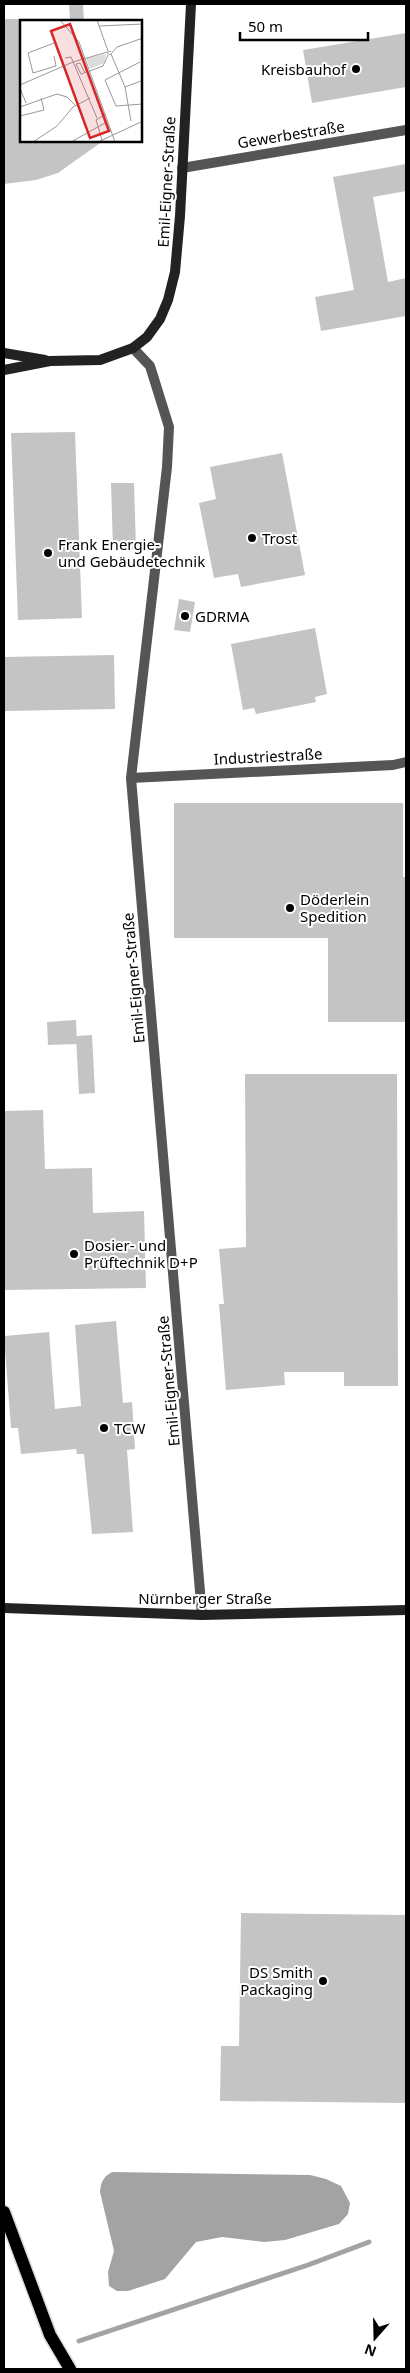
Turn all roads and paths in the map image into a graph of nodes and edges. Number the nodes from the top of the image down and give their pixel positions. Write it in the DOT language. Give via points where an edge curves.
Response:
graph roads {
  1 [pos="191,4"];
  2 [pos="406,130"];
  3 [pos="182,168"];
  4 [pos="134,348"];
  5 [pos="4,353"];
  6 [pos="50,361"];
  7 [pos="5,371"];
  8 [pos="406,762"];
  9 [pos="131,778"];
  10 [pos="4,1608"];
  11 [pos="406,1610"];
  12 [pos="202,1615"];
  13 [pos="4,2212"];
  14 [pos="70,2369"];
  1 -- 3 [label="main road, Emil-Eigner-Straße"];
  2 -- 3 [label="street, Gewerbestraße"];
  3 -- 4 [label="main road, Emil-Eigner-Straße" via="175,272 168,300 147,337"];
  4 -- 6 [label="main road, Emil-Eigner-Straße" via="100,360"];
  4 -- 9 [label="street, Emil-Eigner-Straße" via="150,366 169,427"];
  5 -- 6 [label="main road, Emil-Eigner-Straße"];
  6 -- 7 [label="main road, Emil-Eigner-Straße"];
  8 -- 9 [label="street, Industriestraße"];
  9 -- 12 [label="street, Emil-Eigner-Straße"];
  10 -- 12 [label="main road, Nürnberger Straße"];
  11 -- 12 [label="main road, Nürnberger Straße"];
  13 -- 14 [label="main road" via="50,2335"];
}
